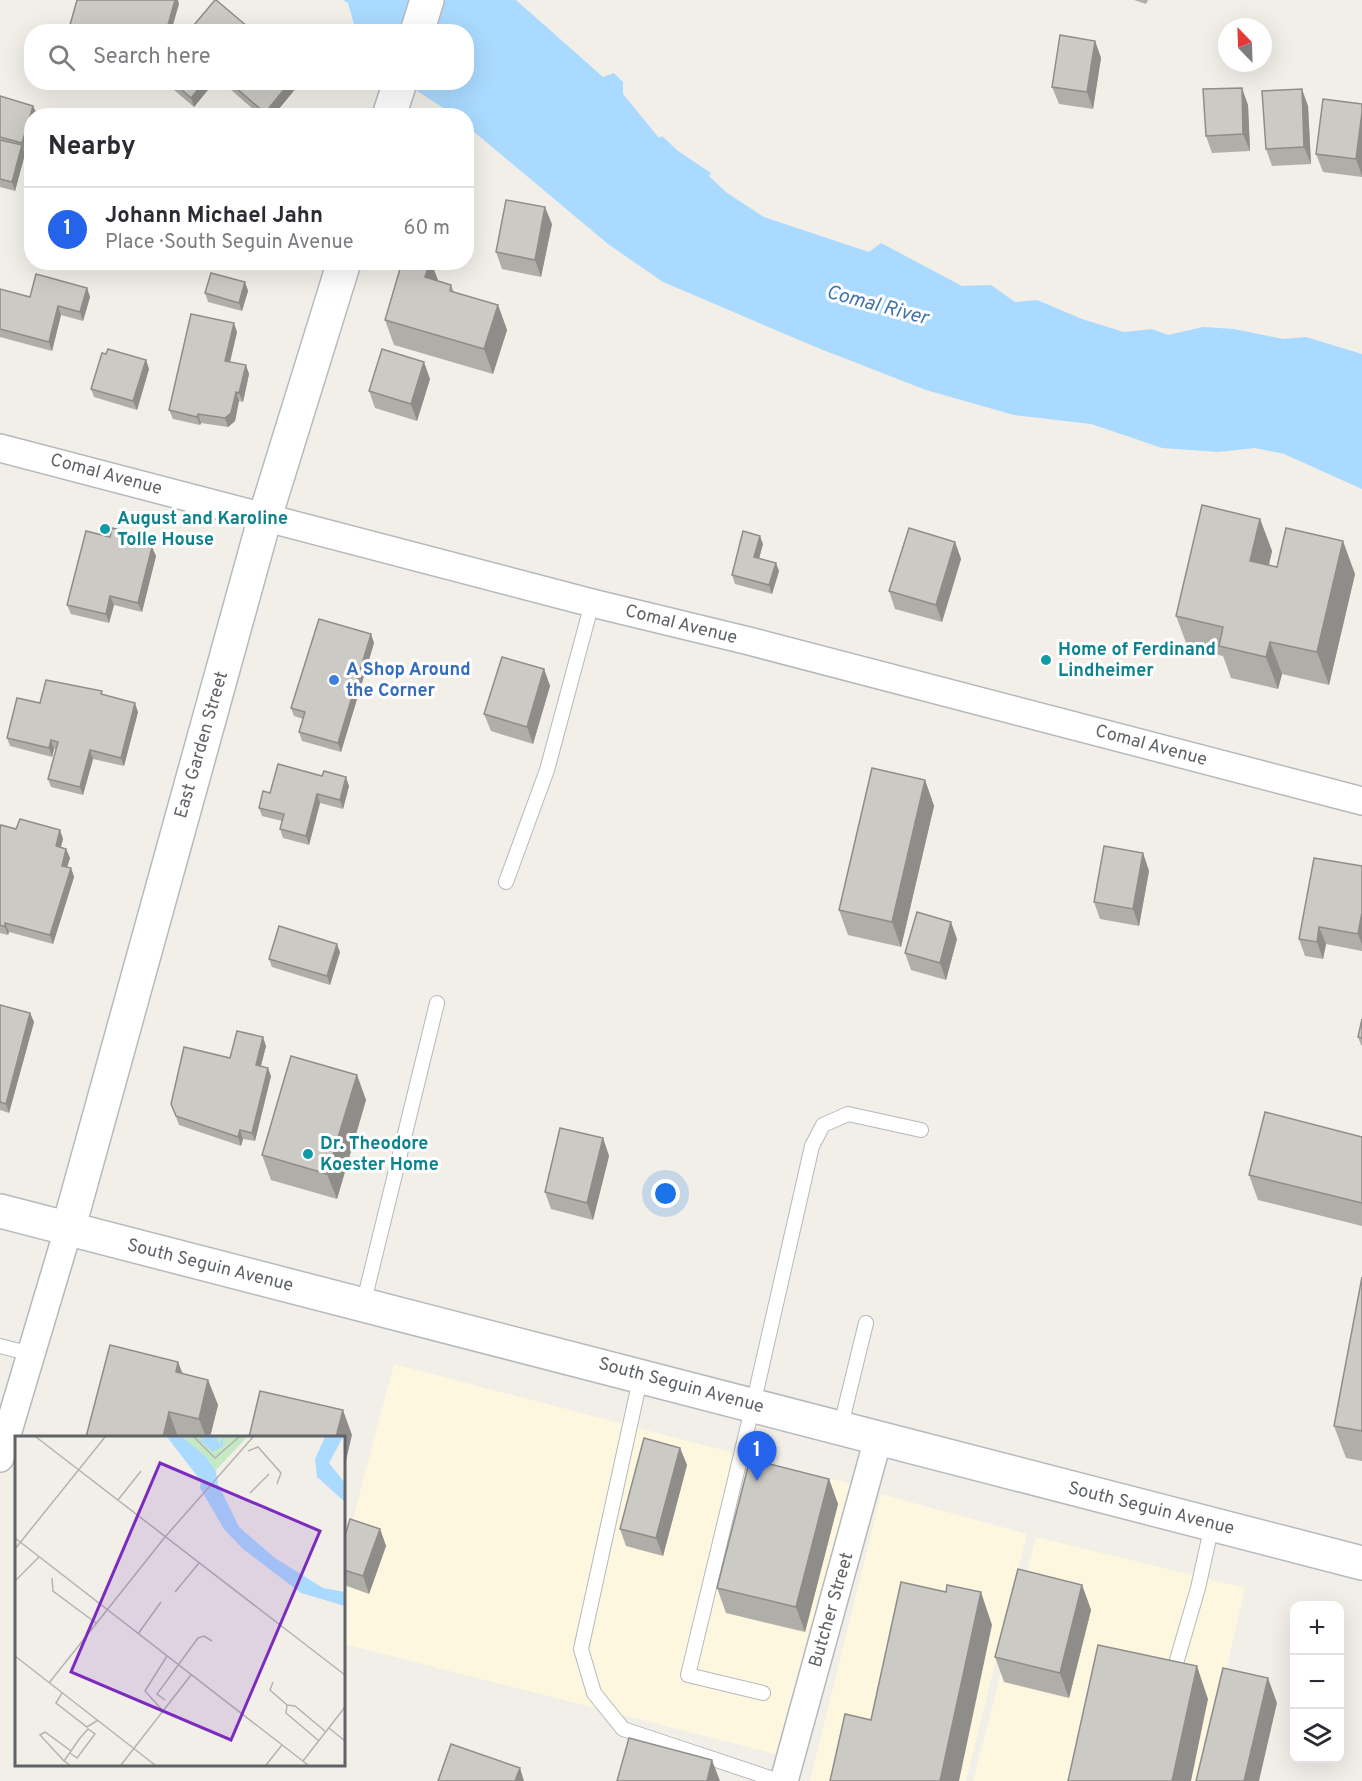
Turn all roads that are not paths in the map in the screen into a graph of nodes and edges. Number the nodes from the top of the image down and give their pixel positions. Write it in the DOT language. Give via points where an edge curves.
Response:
graph roads {
  1 [pos="427,0"];
  2 [pos="420,24"];
  3 [pos="397,90"];
  4 [pos="392,108"];
  5 [pos="342,270"];
  6 [pos="0,448"];
  7 [pos="266,517"];
  8 [pos="592,603"];
  9 [pos="1362,801"];
  10 [pos="506,882"];
  11 [pos="437,1003"];
  12 [pos="921,1130"];
  13 [pos="0,1211"];
  14 [pos="68,1230"];
  15 [pos="363,1305"];
  16 [pos="866,1323"];
  17 [pos="0,1346"];
  18 [pos="31,1354"];
  19 [pos="640,1375"];
  20 [pos="753,1405"];
  21 [pos="840,1429"];
  22 [pos="878,1438"];
  23 [pos="0,1458"];
  24 [pos="1212,1525"];
  25 [pos="1362,1563"];
  26 [pos="1177,1660"];
  27 [pos="763,1693"];
  28 [pos="779,1781"];
  29 [pos="784,1781"];
  1 -- 2 [label="main road"];
  3 -- 4 [label="main road"];
  5 -- 7 [label="main road, East Garden Street"];
  6 -- 7 [label="street, Comal Avenue"];
  7 -- 8 [label="street, Comal Avenue"];
  7 -- 14 [label="main road, East Garden Street"];
  8 -- 9 [label="street, Comal Avenue"];
  8 -- 10 [label="lane" via="547,770"];
  11 -- 15 [label="lane"];
  12 -- 20 [label="lane" via="848,1114 823,1125 812,1146"];
  13 -- 14 [label="main road, South Seguin Avenue"];
  14 -- 15 [label="main road, South Seguin Avenue"];
  14 -- 18 [label="street"];
  15 -- 19 [label="main road, South Seguin Avenue"];
  16 -- 21 [label="lane"];
  17 -- 18 [label="lane"];
  18 -- 23 [label="street"];
  19 -- 20 [label="main road, South Seguin Avenue"];
  19 -- 28 [label="lane" via="581,1649 594,1693 623,1729"];
  20 -- 21 [label="main road, South Seguin Avenue"];
  20 -- 27 [label="lane" via="688,1675"];
  21 -- 22 [label="main road, South Seguin Avenue"];
  22 -- 24 [label="main road, South Seguin Avenue"];
  22 -- 29 [label="street, Butcher Street"];
  24 -- 25 [label="main road, South Seguin Avenue"];
  24 -- 26 [label="lane"];
}
